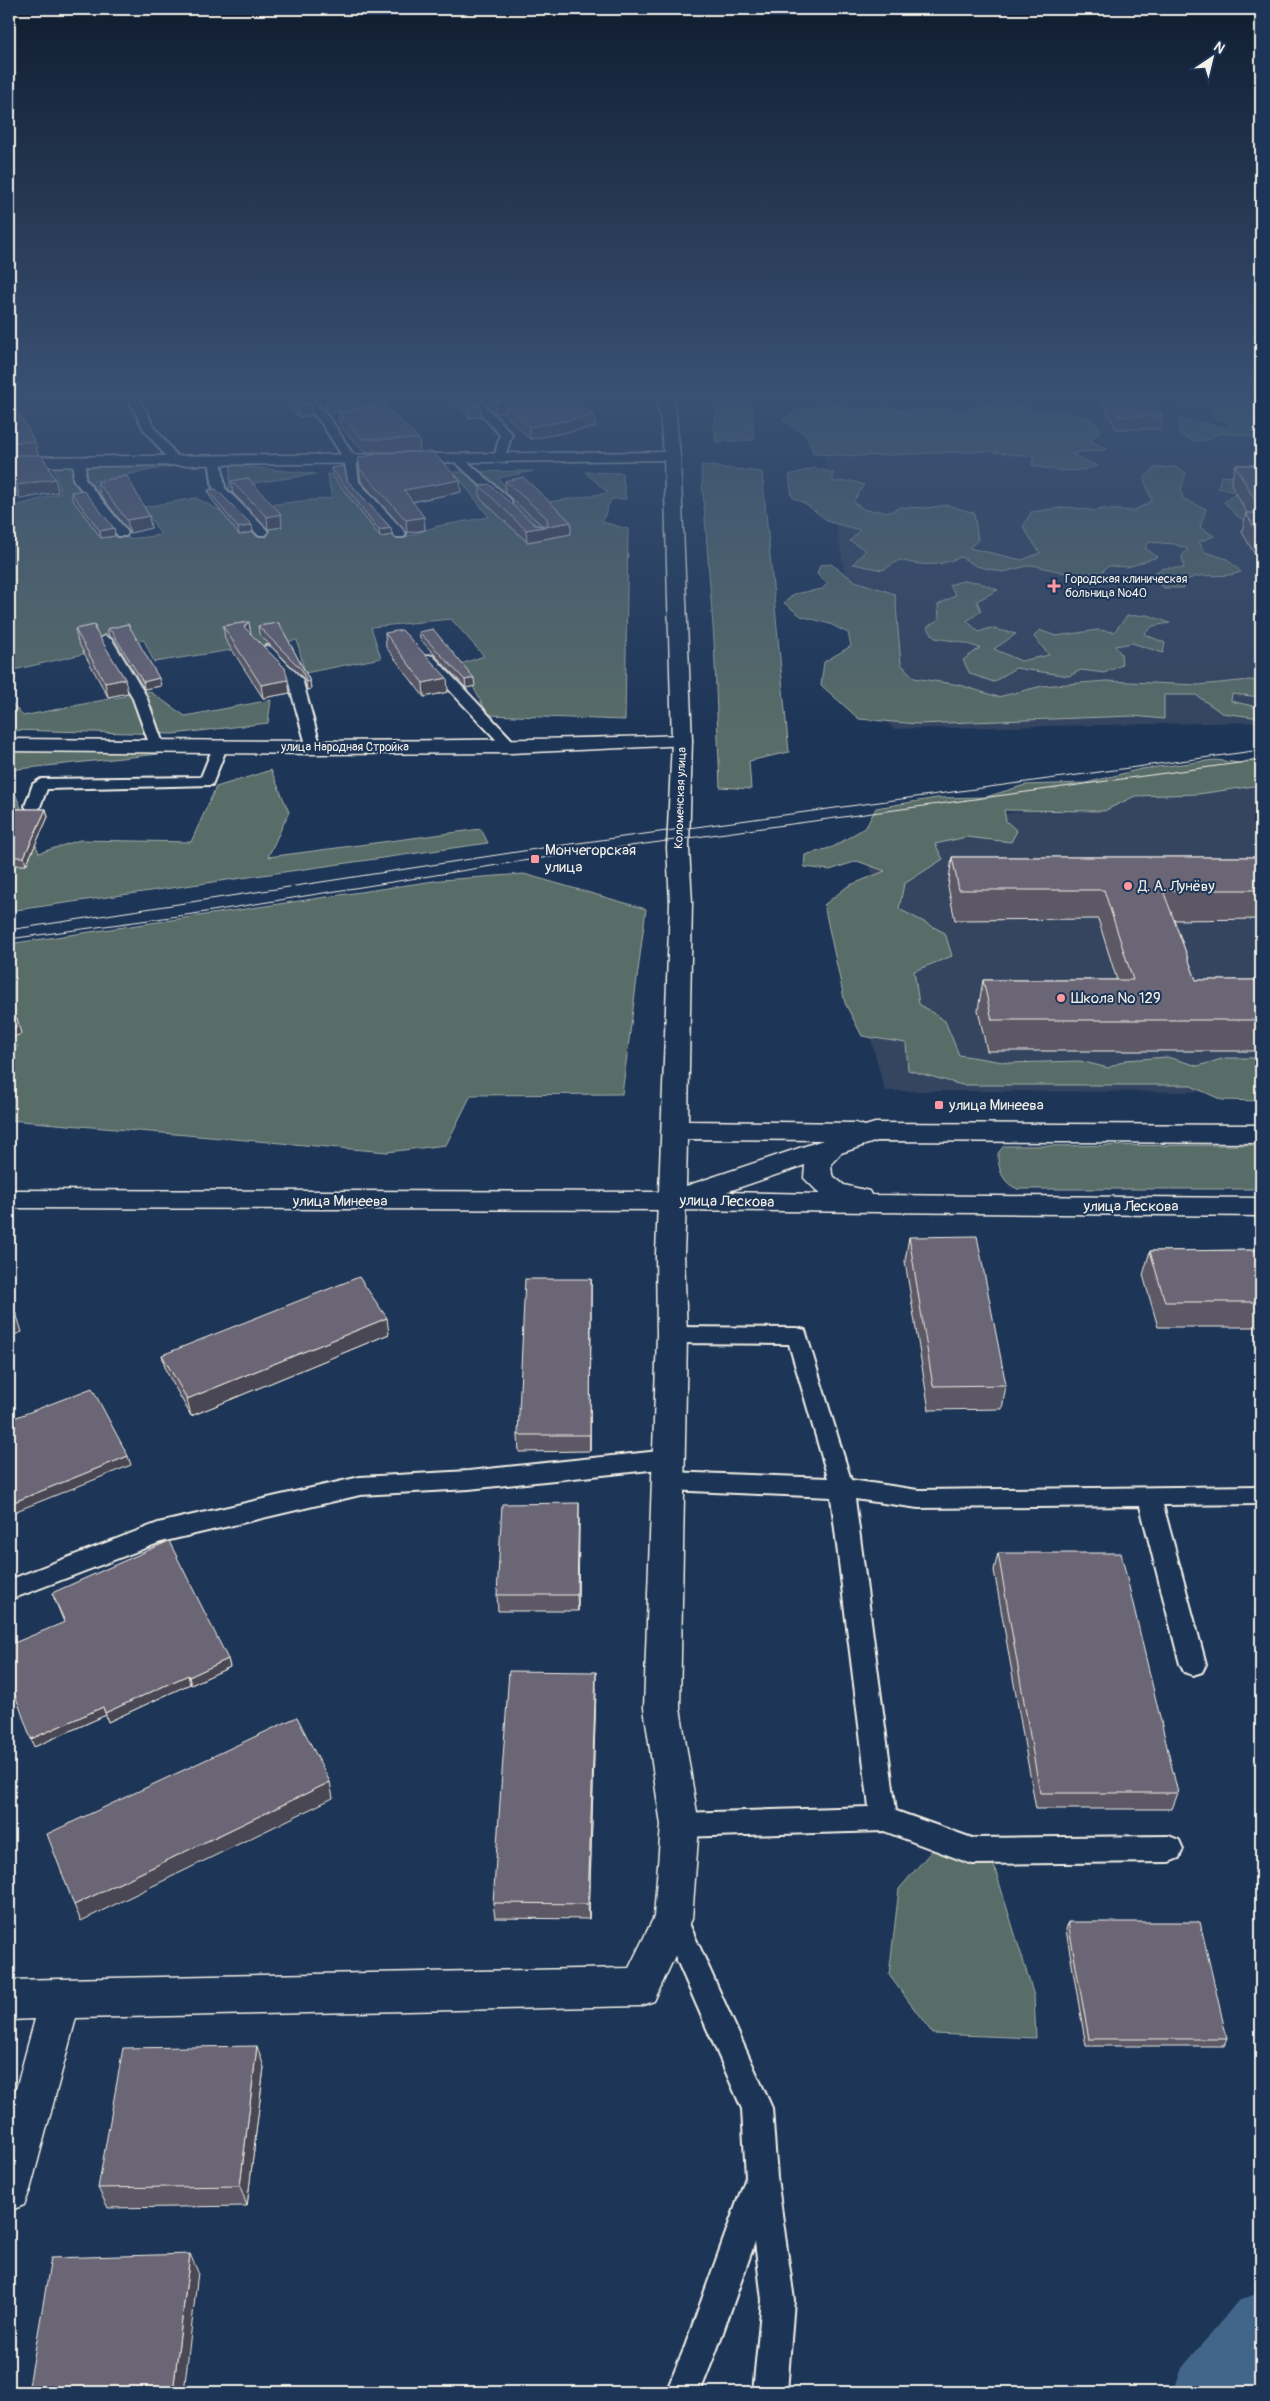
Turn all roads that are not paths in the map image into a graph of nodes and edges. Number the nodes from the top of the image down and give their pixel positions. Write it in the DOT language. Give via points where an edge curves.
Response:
graph roads {
  1 [pos="102,508"];
  2 [pos="238,508"];
  3 [pos="376,508"];
  4 [pos="513,508"];
  5 [pos="674,508"];
  6 [pos="517,512"];
  7 [pos="262,532"];
  8 [pos="122,533"];
  9 [pos="400,534"];
  10 [pos="255,639"];
  11 [pos="105,640"];
  12 [pos="418,648"];
  13 [pos="682,741"];
  14 [pos="9,745"];
  15 [pos="157,746"];
  16 [pos="511,746"];
  17 [pos="220,747"];
  18 [pos="314,748"];
  19 [pos="33,806"];
  20 [pos="674,1130"];
  21 [pos="875,1132"];
  22 [pos="1261,1134"];
  23 [pos="831,1147"];
  24 [pos="9,1198"];
  25 [pos="672,1201"];
  26 [pos="882,1204"];
  27 [pos="1261,1207"];
  28 [pos="672,1335"];
  29 [pos="668,1470"];
  30 [pos="842,1488"];
  31 [pos="1261,1495"];
  32 [pos="1149,1496"];
  33 [pos="9,1590"];
  34 [pos="1193,1664"];
  35 [pos="884,1819"];
  36 [pos="680,1825"];
  37 [pos="1169,1849"];
  38 [pos="674,1919"];
  39 [pos="61,1999"];
  40 [pos="9,2000"];
  41 [pos="762,2178"];
  42 [pos="9,2190"];
  43 [pos="683,2392"];
  44 [pos="770,2392"];
  1 -- 8 [label="lane"];
  2 -- 7 [label="lane"];
  3 -- 9 [label="lane"];
  4 -- 6 [label="lane"];
  5 -- 13 [label="main road, Коломенская улица"];
  10 -- 18 [label="lane" via="295,679"];
  11 -- 15 [label="lane" via="139,696"];
  12 -- 16 [label="lane"];
  13 -- 16 [label="main road, улица Народная Стройка"];
  13 -- 20 [label="main road, Коломенская улица"];
  14 -- 15 [label="main road, улица Народная Стройка"];
  15 -- 17 [label="main road, улица Народная Стройка"];
  16 -- 18 [label="main road, улица Народная Стройка"];
  17 -- 18 [label="main road, улица Народная Стройка"];
  17 -- 19 [label="lane" via="207,782 41,784"];
  20 -- 21 [label="main road"];
  20 -- 25 [label="main road, Коломенская улица"];
  21 -- 22 [label="main road, улица Лескова"];
  21 -- 23 [label="main road, улица Лескова"];
  23 -- 25 [label="main road, улица Лескова"];
  23 -- 26 [label="main road" via="818,1162 818,1178 835,1192"];
  24 -- 25 [label="main road, улица Минеева"];
  25 -- 26 [label="main road, улица Лескова"];
  25 -- 28 [label="main road, Коломенская улица"];
  26 -- 27 [label="main road, улица Лескова"];
  28 -- 29 [label="main road, Коломенская улица"];
  28 -- 30 [label="lane" via="797,1336"];
  29 -- 30 [label="lane"];
  29 -- 33 [label="lane" via="360,1486 158,1533"];
  29 -- 36 [label="main road, Коломенская улица" via="662,1708"];
  30 -- 32 [label="lane" via="918,1499"];
  30 -- 35 [label="lane"];
  31 -- 32 [label="lane"];
  32 -- 34 [label="lane"];
  35 -- 36 [label="lane"];
  35 -- 37 [label="lane" via="972,1851"];
  36 -- 38 [label="main road, Коломенская улица"];
  38 -- 39 [label="main road" via="640,1988"];
  38 -- 41 [label="lane" via="757,2108"];
  39 -- 40 [label="main road"];
  39 -- 42 [label="main road"];
  41 -- 43 [label="lane"];
  41 -- 44 [label="lane" via="778,2300"];
}
